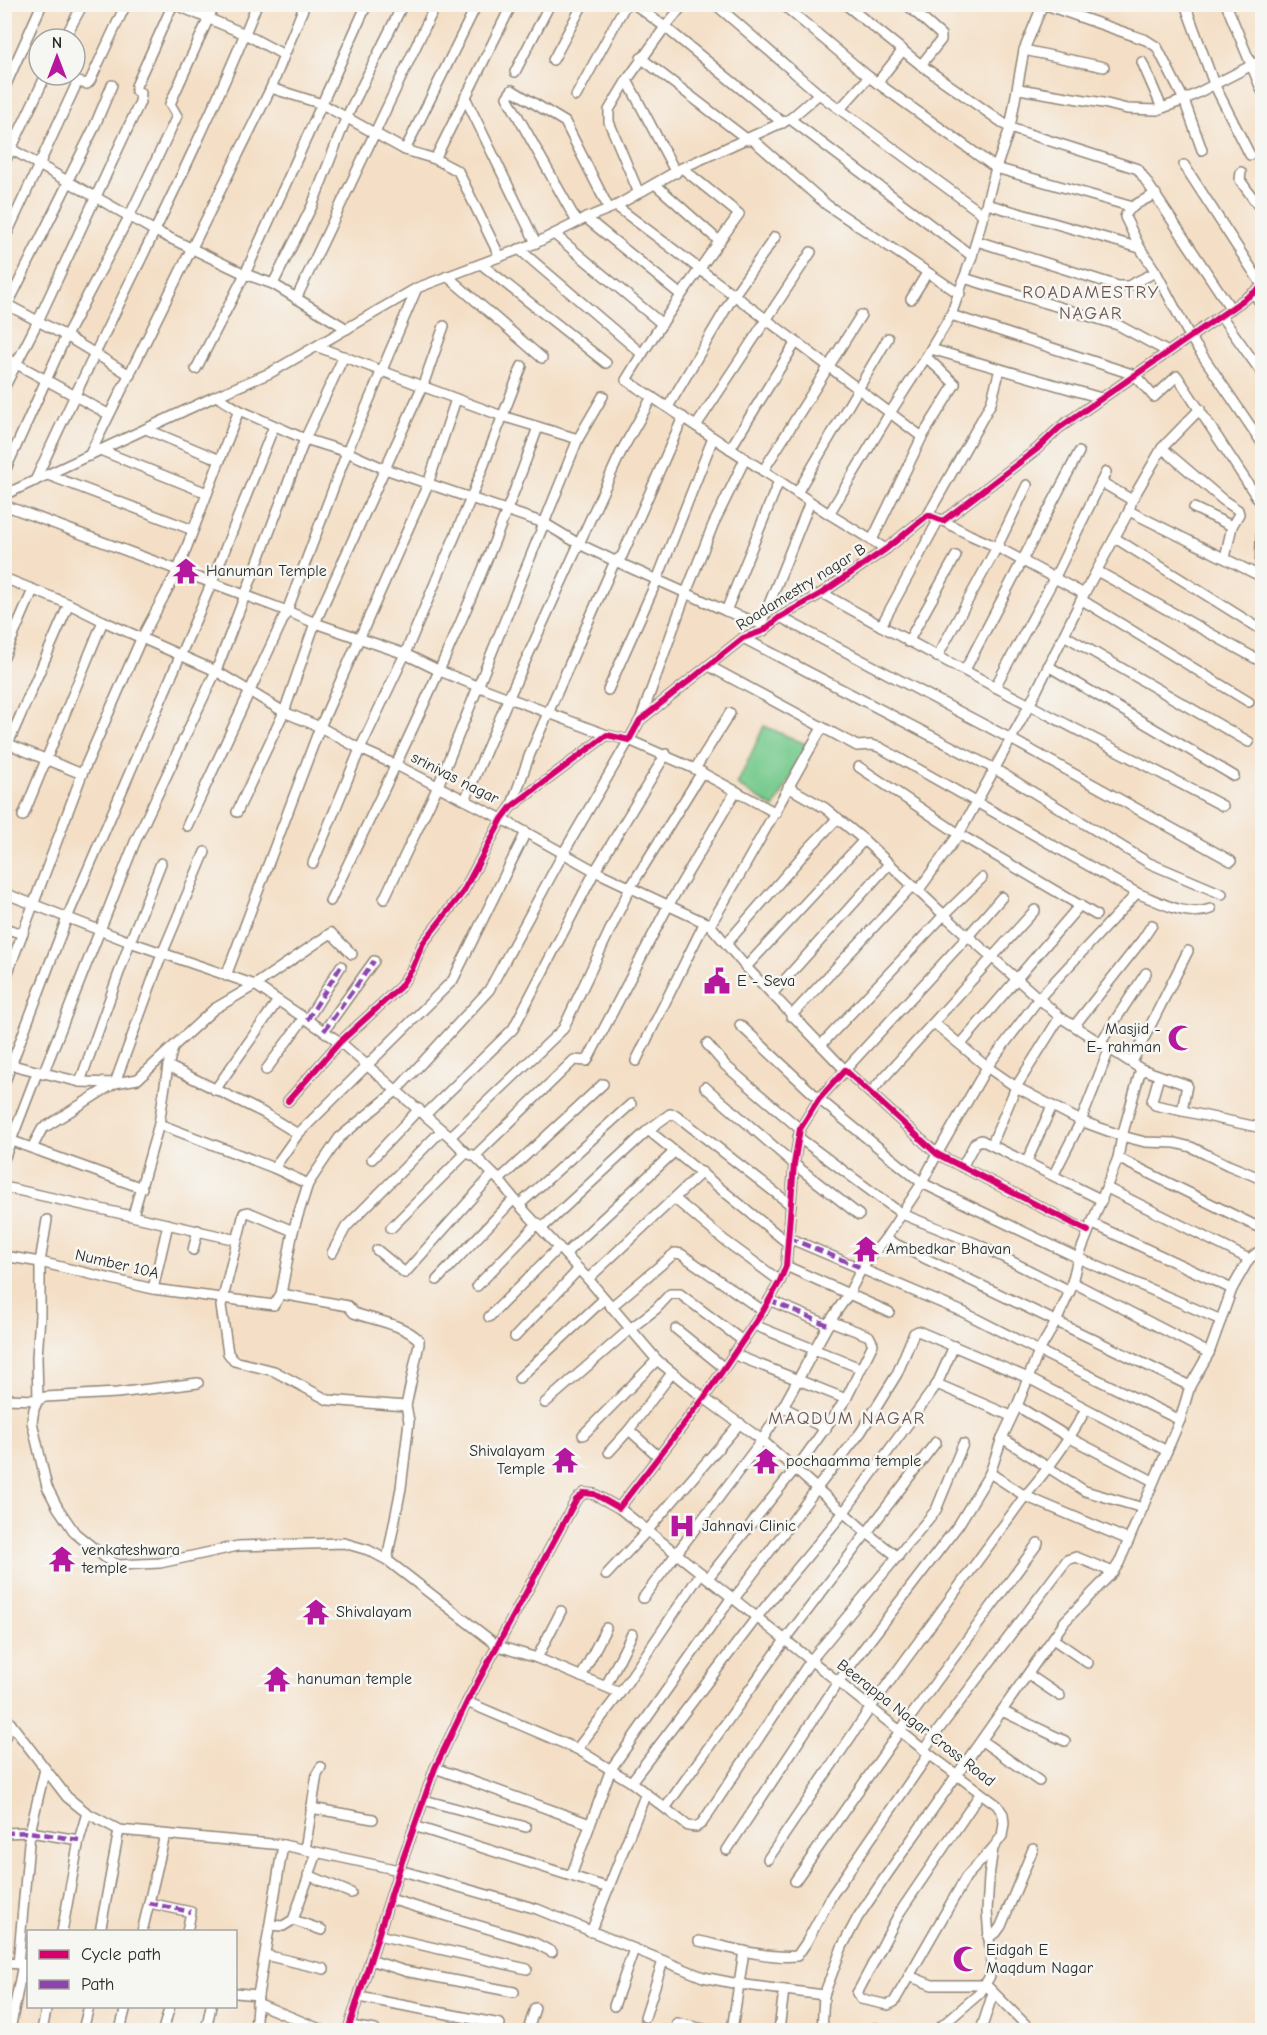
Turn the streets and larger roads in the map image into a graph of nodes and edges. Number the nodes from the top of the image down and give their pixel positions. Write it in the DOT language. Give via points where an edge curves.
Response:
graph roads {
  1 [pos="42,4"];
  2 [pos="83,4"];
  3 [pos="126,4"];
  4 [pos="173,4"];
  5 [pos="215,4"];
  6 [pos="257,4"];
  7 [pos="305,4"];
  8 [pos="367,4"];
  9 [pos="403,4"];
  10 [pos="435,4"];
  11 [pos="477,4"];
  12 [pos="512,4"];
  13 [pos="550,4"];
  14 [pos="583,4"];
  15 [pos="626,4"];
  16 [pos="634,4"];
  17 [pos="684,4"];
  18 [pos="715,4"];
  19 [pos="782,4"];
  20 [pos="845,4"];
  21 [pos="906,4"];
  22 [pos="1185,4"];
  23 [pos="1226,4"];
  24 [pos="208,20"];
  25 [pos="71,27"];
  26 [pos="665,27"];
  27 [pos="245,34"];
  28 [pos="903,50"];
  29 [pos="1024,50"];
  30 [pos="284,55"];
  31 [pos="641,58"];
  32 [pos="553,60"];
  33 [pos="1263,60"];
  34 [pos="1142,62"];
  35 [pos="921,64"];
  36 [pos="1252,66"];
  37 [pos="1104,67"];
  38 [pos="515,72"];
  39 [pos="627,80"];
  40 [pos="873,80"];
  41 [pos="1214,84"];
  42 [pos="112,85"];
  43 [pos="40,87"];
  44 [pos="271,88"];
  45 [pos="4,89"];
  46 [pos="1019,89"];
  47 [pos="1263,91"];
  48 [pos="819,94"];
  49 [pos="576,96"];
  50 [pos="465,97"];
  51 [pos="1184,100"];
  52 [pos="322,104"];
  53 [pos="1162,108"];
  54 [pos="840,110"];
  55 [pos="347,116"];
  56 [pos="787,121"];
  57 [pos="1010,128"];
  58 [pos="375,133"];
  59 [pos="750,139"];
  60 [pos="8,147"];
  61 [pos="405,150"];
  62 [pos="1202,150"];
  63 [pos="1250,155"];
  64 [pos="435,159"];
  65 [pos="4,164"];
  66 [pos="39,165"];
  67 [pos="1184,165"];
  68 [pos="996,168"];
  69 [pos="679,170"];
  70 [pos="1241,172"];
  71 [pos="68,181"];
  72 [pos="655,184"];
  73 [pos="638,192"];
  74 [pos="1156,194"];
  75 [pos="96,198"];
  76 [pos="987,204"];
  77 [pos="612,207"];
  78 [pos="1133,207"];
  79 [pos="1263,211"];
  80 [pos="984,215"];
  81 [pos="129,217"];
  82 [pos="581,220"];
  83 [pos="155,231"];
  84 [pos="554,234"];
  85 [pos="775,237"];
  86 [pos="4,240"];
  87 [pos="977,241"];
  88 [pos="719,242"];
  89 [pos="536,243"];
  90 [pos="1140,248"];
  91 [pos="519,249"];
  92 [pos="192,250"];
  93 [pos="811,252"];
  94 [pos="972,256"];
  95 [pos="500,257"];
  96 [pos="481,264"];
  97 [pos="701,270"];
  98 [pos="1156,272"];
  99 [pos="927,273"];
  100 [pos="245,274"];
  101 [pos="447,276"];
  102 [pos="964,278"];
  103 [pos="273,284"];
  104 [pos="1263,286"];
  105 [pos="417,288"];
  106 [pos="1254,293"];
  107 [pos="960,294"];
  108 [pos="681,295"];
  109 [pos="734,295"];
  110 [pos="296,299"];
  111 [pos="911,299"];
  112 [pos="1263,306"];
  113 [pos="6,307"];
  114 [pos="1232,309"];
  115 [pos="861,315"];
  116 [pos="951,315"];
  117 [pos="1221,316"];
  118 [pos="766,320"];
  119 [pos="38,321"];
  120 [pos="662,324"];
  121 [pos="444,326"];
  122 [pos="347,329"];
  123 [pos="66,336"];
  124 [pos="1190,337"];
  125 [pos="888,338"];
  126 [pos="796,342"];
  127 [pos="318,347"];
  128 [pos="95,352"];
  129 [pos="1168,352"];
  130 [pos="929,353"];
  131 [pos="642,354"];
  132 [pos="344,356"];
  133 [pos="4,357"];
  134 [pos="542,358"];
  135 [pos="606,363"];
  136 [pos="17,364"];
  137 [pos="522,366"];
  138 [pos="828,367"];
  139 [pos="196,369"];
  140 [pos="1000,369"];
  141 [pos="382,370"];
  142 [pos="1263,373"];
  143 [pos="130,375"];
  144 [pos="1135,375"];
  145 [pos="45,380"];
  146 [pos="423,385"];
  147 [pos="4,388"];
  148 [pos="857,388"];
  149 [pos="73,396"];
  150 [pos="216,396"];
  151 [pos="603,396"];
  152 [pos="652,397"];
  153 [pos="1101,398"];
  154 [pos="456,399"];
  155 [pos="668,407"];
  156 [pos="1200,409"];
  157 [pos="239,410"];
  158 [pos="890,413"];
  159 [pos="108,414"];
  160 [pos="502,416"];
  161 [pos="683,417"];
  162 [pos="274,426"];
  163 [pos="696,426"];
  164 [pos="538,427"];
  165 [pos="146,429"];
  166 [pos="922,437"];
  167 [pos="712,438"];
  168 [pos="305,439"];
  169 [pos="578,439"];
  170 [pos="1263,443"];
  171 [pos="1162,448"];
  172 [pos="730,449"];
  173 [pos="100,450"];
  174 [pos="347,452"];
  175 [pos="1079,452"];
  176 [pos="89,456"];
  177 [pos="745,459"];
  178 [pos="220,460"];
  179 [pos="385,469"];
  180 [pos="763,471"];
  181 [pos="1106,472"];
  182 [pos="4,473"];
  183 [pos="48,476"];
  184 [pos="35,481"];
  185 [pos="779,481"];
  186 [pos="1101,482"];
  187 [pos="428,484"];
  188 [pos="1027,485"];
  189 [pos="207,493"];
  190 [pos="797,493"];
  191 [pos="4,495"];
  192 [pos="471,498"];
  193 [pos="1132,500"];
  194 [pos="810,502"];
  195 [pos="4,505"];
  196 [pos="1194,508"];
  197 [pos="508,510"];
  198 [pos="1129,511"];
  199 [pos="829,514"];
  200 [pos="928,515"];
  201 [pos="941,520"];
  202 [pos="544,523"];
  203 [pos="1232,526"];
  204 [pos="193,530"];
  205 [pos="1114,538"];
  206 [pos="872,540"];
  207 [pos="579,544"];
  208 [pos="997,547"];
  209 [pos="886,549"];
  210 [pos="956,556"];
  211 [pos="1224,558"];
  212 [pos="615,561"];
  213 [pos="1023,562"];
  214 [pos="178,570"];
  215 [pos="1097,571"];
  216 [pos="1055,577"];
  217 [pos="1261,577"];
  218 [pos="4,578"];
  219 [pos="657,580"];
  220 [pos="212,582"];
  221 [pos="33,590"];
  222 [pos="686,593"];
  223 [pos="822,593"];
  224 [pos="244,596"];
  225 [pos="1083,597"];
  226 [pos="69,604"];
  227 [pos="287,611"];
  228 [pos="726,611"];
  229 [pos="780,617"];
  230 [pos="103,621"];
  231 [pos="315,623"];
  232 [pos="881,626"];
  233 [pos="762,627"];
  234 [pos="1263,630"];
  235 [pos="1064,635"];
  236 [pos="743,638"];
  237 [pos="141,639"];
  238 [pos="359,639"];
  239 [pos="908,642"];
  240 [pos="405,654"];
  241 [pos="180,655"];
  242 [pos="4,657"];
  243 [pos="937,657"];
  244 [pos="1263,662"];
  245 [pos="709,666"];
  246 [pos="1048,666"];
  247 [pos="965,670"];
  248 [pos="440,671"];
  249 [pos="216,672"];
  250 [pos="477,686"];
  251 [pos="995,687"];
  252 [pos="608,690"];
  253 [pos="248,692"];
  254 [pos="509,697"];
  255 [pos="1249,702"];
  256 [pos="1030,704"];
  257 [pos="284,712"];
  258 [pos="548,713"];
  259 [pos="730,713"];
  260 [pos="640,720"];
  261 [pos="320,727"];
  262 [pos="822,728"];
  263 [pos="608,735"];
  264 [pos="1011,739"];
  265 [pos="628,740"];
  266 [pos="1249,742"];
  267 [pos="6,748"];
  268 [pos="360,749"];
  269 [pos="666,754"];
  270 [pos="47,759"];
  271 [pos="396,765"];
  272 [pos="859,767"];
  273 [pos="995,769"];
  274 [pos="699,770"];
  275 [pos="82,774"];
  276 [pos="1234,776"];
  277 [pos="438,786"];
  278 [pos="788,787"];
  279 [pos="736,791"];
  280 [pos="465,800"];
  281 [pos="977,802"];
  282 [pos="1223,806"];
  283 [pos="511,807"];
  284 [pos="237,812"];
  285 [pos="776,813"];
  286 [pos="23,816"];
  287 [pos="838,818"];
  288 [pos="502,819"];
  289 [pos="187,826"];
  290 [pos="526,832"];
  291 [pos="959,834"];
  292 [pos="864,840"];
  293 [pos="205,852"];
  294 [pos="564,852"];
  295 [pos="1231,861"];
  296 [pos="161,863"];
  297 [pos="313,863"];
  298 [pos="889,864"];
  299 [pos="595,871"];
  300 [pos="981,878"];
  301 [pos="630,888"];
  302 [pos="915,888"];
  303 [pos="1137,892"];
  304 [pos="4,893"];
  305 [pos="1222,894"];
  306 [pos="1002,897"];
  307 [pos="384,899"];
  308 [pos="330,902"];
  309 [pos="35,904"];
  310 [pos="1080,905"];
  311 [pos="668,906"];
  312 [pos="1211,909"];
  313 [pos="1035,910"];
  314 [pos="944,915"];
  315 [pos="1096,915"];
  316 [pos="67,918"];
  317 [pos="708,924"];
  318 [pos="1152,925"];
  319 [pos="4,928"];
  320 [pos="100,930"];
  321 [pos="23,934"];
  322 [pos="968,936"];
  323 [pos="130,942"];
  324 [pos="727,943"];
  325 [pos="1188,951"];
  326 [pos="162,954"];
  327 [pos="352,954"];
  328 [pos="993,958"];
  329 [pos="374,962"];
  330 [pos="8,965"];
  331 [pos="341,966"];
  332 [pos="746,967"];
  333 [pos="1146,973"];
  334 [pos="226,976"];
  335 [pos="1017,978"];
  336 [pos="4,983"];
  337 [pos="255,985"];
  338 [pos="772,994"];
  339 [pos="1040,998"];
  340 [pos="277,1002"];
  341 [pos="791,1016"];
  342 [pos="1060,1017"];
  343 [pos="306,1019"];
  344 [pos="934,1023"];
  345 [pos="740,1025"];
  346 [pos="1075,1025"];
  347 [pos="324,1031"];
  348 [pos="340,1042"];
  349 [pos="1101,1042"];
  350 [pos="707,1044"];
  351 [pos="961,1044"];
  352 [pos="821,1045"];
  353 [pos="173,1048"];
  354 [pos="1109,1050"];
  355 [pos="636,1060"];
  356 [pos="1132,1062"];
  357 [pos="8,1064"];
  358 [pos="369,1065"];
  359 [pos="168,1066"];
  360 [pos="987,1067"];
  361 [pos="1141,1069"];
  362 [pos="266,1070"];
  363 [pos="845,1070"];
  364 [pos="40,1073"];
  365 [pos="1159,1076"];
  366 [pos="80,1082"];
  367 [pos="4,1083"];
  368 [pos="116,1083"];
  369 [pos="603,1084"];
  370 [pos="705,1087"];
  371 [pos="1016,1087"];
  372 [pos="215,1090"];
  373 [pos="396,1091"];
  374 [pos="870,1093"];
  375 [pos="819,1099"];
  376 [pos="288,1101"];
  377 [pos="631,1104"];
  378 [pos="1052,1106"];
  379 [pos="1182,1111"];
  380 [pos="422,1112"];
  381 [pos="1081,1121"];
  382 [pos="159,1124"];
  383 [pos="1263,1128"];
  384 [pos="442,1130"];
  385 [pos="648,1130"];
  386 [pos="799,1133"];
  387 [pos="298,1134"];
  388 [pos="1122,1136"];
  389 [pos="450,1137"];
  390 [pos="12,1141"];
  391 [pos="992,1144"];
  392 [pos="32,1148"];
  393 [pos="674,1152"];
  394 [pos="937,1154"];
  395 [pos="471,1155"];
  396 [pos="1118,1158"];
  397 [pos="4,1159"];
  398 [pos="372,1159"];
  399 [pos="1027,1161"];
  400 [pos="794,1164"];
  401 [pos="962,1167"];
  402 [pos="274,1168"];
  403 [pos="702,1172"];
  404 [pos="1054,1174"];
  405 [pos="496,1177"];
  406 [pos="1263,1179"];
  407 [pos="922,1183"];
  408 [pos="308,1184"];
  409 [pos="4,1187"];
  410 [pos="142,1188"];
  411 [pos="1107,1188"];
  412 [pos="675,1199"];
  413 [pos="1102,1200"];
  414 [pos="517,1202"];
  415 [pos="791,1205"];
  416 [pos="902,1214"];
  417 [pos="133,1215"];
  418 [pos="859,1215"];
  419 [pos="47,1220"];
  420 [pos="168,1224"];
  421 [pos="540,1226"];
  422 [pos="1090,1227"];
  423 [pos="391,1228"];
  424 [pos="1263,1229"];
  425 [pos="198,1230"];
  426 [pos="293,1231"];
  427 [pos="885,1239"];
  428 [pos="237,1240"];
  429 [pos="789,1241"];
  430 [pos="1263,1249"];
  431 [pos="193,1250"];
  432 [pos="377,1250"];
  433 [pos="562,1251"];
  434 [pos="332,1253"];
  435 [pos="4,1256"];
  436 [pos="1078,1258"];
  437 [pos="1249,1259"];
  438 [pos="40,1262"];
  439 [pos="786,1266"];
  440 [pos="862,1268"];
  441 [pos="579,1269"];
  442 [pos="588,1279"];
  443 [pos="437,1280"];
  444 [pos="780,1281"];
  445 [pos="477,1286"];
  446 [pos="1071,1287"];
  447 [pos="153,1289"];
  448 [pos="1232,1289"];
  449 [pos="281,1294"];
  450 [pos="848,1295"];
  451 [pos="223,1298"];
  452 [pos="769,1300"];
  453 [pos="608,1303"];
  454 [pos="763,1311"];
  455 [pos="889,1312"];
  456 [pos="489,1317"];
  457 [pos="1221,1320"];
  458 [pos="1056,1322"];
  459 [pos="829,1323"];
  460 [pos="754,1325"];
  461 [pos="630,1329"];
  462 [pos="676,1329"];
  463 [pos="515,1337"];
  464 [pos="743,1341"];
  465 [pos="954,1346"];
  466 [pos="814,1349"];
  467 [pos="1039,1351"];
  468 [pos="1209,1353"];
  469 [pos="733,1354"];
  470 [pos="657,1360"];
  471 [pos="723,1367"];
  472 [pos="860,1368"];
  473 [pos="672,1373"];
  474 [pos="519,1378"];
  475 [pos="798,1378"];
  476 [pos="1028,1378"];
  477 [pos="198,1383"];
  478 [pos="937,1384"];
  479 [pos="1190,1386"];
  480 [pos="704,1398"];
  481 [pos="4,1399"];
  482 [pos="846,1399"];
  483 [pos="38,1400"];
  484 [pos="545,1403"];
  485 [pos="406,1406"];
  486 [pos="1017,1406"];
  487 [pos="783,1407"];
  488 [pos="1086,1409"];
  489 [pos="1011,1416"];
  490 [pos="1180,1420"];
  491 [pos="740,1423"];
  492 [pos="826,1429"];
  493 [pos="629,1430"];
  494 [pos="583,1436"];
  495 [pos="1002,1438"];
  496 [pos="1070,1438"];
  497 [pos="762,1440"];
  498 [pos="936,1442"];
  499 [pos="963,1444"];
  500 [pos="1167,1451"];
  501 [pos="609,1452"];
  502 [pos="658,1456"];
  503 [pos="1049,1468"];
  504 [pos="796,1469"];
  505 [pos="990,1473"];
  506 [pos="1153,1481"];
  507 [pos="817,1488"];
  508 [pos="1025,1496"];
  509 [pos="619,1508"];
  510 [pos="1143,1508"];
  511 [pos="844,1512"];
  512 [pos="647,1531"];
  513 [pos="867,1533"];
  514 [pos="1130,1540"];
  515 [pos="1038,1543"];
  516 [pos="677,1554"];
  517 [pos="898,1557"];
  518 [pos="387,1560"];
  519 [pos="1113,1572"];
  520 [pos="606,1575"];
  521 [pos="704,1576"];
  522 [pos="643,1598"];
  523 [pos="733,1598"];
  524 [pos="561,1611"];
  525 [pos="757,1617"];
  526 [pos="606,1628"];
  527 [pos="632,1634"];
  528 [pos="1053,1639"];
  529 [pos="785,1640"];
  530 [pos="498,1646"];
  531 [pos="537,1658"];
  532 [pos="811,1660"];
  533 [pos="1088,1663"];
  534 [pos="1029,1674"];
  535 [pos="581,1677"];
  536 [pos="838,1682"];
  537 [pos="606,1686"];
  538 [pos="620,1694"];
  539 [pos="1060,1696"];
  540 [pos="467,1702"];
  541 [pos="871,1707"];
  542 [pos="1002,1711"];
  543 [pos="4,1715"];
  544 [pos="11,1724"];
  545 [pos="900,1731"];
  546 [pos="4,1740"];
  547 [pos="982,1741"];
  548 [pos="1065,1741"];
  549 [pos="577,1749"];
  550 [pos="926,1751"];
  551 [pos="321,1767"];
  552 [pos="435,1768"];
  553 [pos="45,1769"];
  554 [pos="610,1769"];
  555 [pos="957,1775"];
  556 [pos="1039,1781"];
  557 [pos="631,1782"];
  558 [pos="646,1793"];
  559 [pos="980,1794"];
  560 [pos="423,1800"];
  561 [pos="666,1807"];
  562 [pos="311,1808"];
  563 [pos="87,1813"];
  564 [pos="373,1819"];
  565 [pos="590,1824"];
  566 [pos="414,1826"];
  567 [pos="526,1827"];
  568 [pos="119,1830"];
  569 [pos="30,1832"];
  570 [pos="4,1833"];
  571 [pos="165,1835"];
  572 [pos="79,1840"];
  573 [pos="283,1845"];
  574 [pos="993,1848"];
  575 [pos="1033,1849"];
  576 [pos="305,1850"];
  577 [pos="726,1850"];
  578 [pos="317,1853"];
  579 [pos="768,1859"];
  580 [pos="399,1870"];
  581 [pos="308,1875"];
  582 [pos="571,1876"];
  583 [pos="795,1881"];
  584 [pos="609,1888"];
  585 [pos="351,1893"];
  586 [pos="390,1899"];
  587 [pos="149,1903"];
  588 [pos="293,1920"];
  589 [pos="270,1925"];
  590 [pos="62,1930"];
  591 [pos="100,1930"];
  592 [pos="142,1930"];
  593 [pos="187,1930"];
  594 [pos="322,1930"];
  595 [pos="591,1932"];
  596 [pos="378,1935"];
  597 [pos="988,1937"];
  598 [pos="699,1941"];
  599 [pos="634,1949"];
  600 [pos="744,1951"];
  601 [pos="552,1952"];
  602 [pos="265,1955"];
  603 [pos="370,1960"];
  604 [pos="663,1962"];
  605 [pos="4,1963"];
  606 [pos="23,1964"];
  607 [pos="528,1969"];
  608 [pos="324,1970"];
  609 [pos="909,1976"];
  610 [pos="738,1984"];
  611 [pos="986,1985"];
  612 [pos="784,1990"];
  613 [pos="514,1992"];
  614 [pos="237,1993"];
  615 [pos="993,1994"];
  616 [pos="824,1995"];
  617 [pos="359,1997"];
  618 [pos="258,1999"];
  619 [pos="614,2006"];
  620 [pos="535,2007"];
  621 [pos="47,2008"];
  622 [pos="89,2008"];
  623 [pos="126,2008"];
  624 [pos="170,2008"];
  625 [pos="211,2008"];
  626 [pos="645,2017"];
  627 [pos="677,2023"];
  628 [pos="500,2024"];
  629 [pos="349,2028"];
  630 [pos="1026,2028"];
  631 [pos="10,2031"];
  632 [pos="42,2031"];
  633 [pos="83,2031"];
  634 [pos="120,2031"];
  635 [pos="163,2031"];
  636 [pos="206,2031"];
  637 [pos="255,2031"];
  638 [pos="322,2031"];
  639 [pos="375,2031"];
  640 [pos="528,2031"];
  641 [pos="708,2031"];
  642 [pos="732,2031"];
  643 [pos="779,2031"];
  644 [pos="822,2031"];
  645 [pos="938,2031"];
  646 [pos="981,2031"];
  1 -- 45 [label="street"];
  2 -- 25 [label="street"];
  3 -- 66 [label="street" via="90,81 77,82"];
  4 -- 24 [label="street"];
  4 -- 75 [label="street" via="136,86 141,93 140,102"];
  5 -- 24 [label="street"];
  6 -- 27 [label="street"];
  7 -- 30 [label="street"];
  8 -- 52 [label="street"];
  9 -- 55 [label="street"];
  10 -- 58 [label="street"];
  11 -- 61 [label="street"];
  12 -- 50 [label="street"];
  13 -- 38 [label="street"];
  14 -- 32 [label="street"];
  15 -- 49 [label="street"];
  16 -- 26 [label="street"];
  17 -- 26 [label="street"];
  18 -- 48 [label="street"];
  19 -- 40 [label="street"];
  20 -- 28 [label="street"];
  21 -- 35 [label="street" via="941,35"];
  22 -- 41 [label="street"];
  23 -- 36 [label="street"];
  24 -- 27 [label="street"];
  24 -- 81 [label="street" via="170,104 177,116"];
  26 -- 31 [label="street"];
  26 -- 56 [label="street"];
  27 -- 30 [label="street"];
  27 -- 83 [label="street"];
  28 -- 35 [label="street"];
  28 -- 40 [label="street"];
  29 -- 37 [label="street"];
  29 -- 46 [label="street"];
  29 -- 51 [label="street" via="1043,4 1157,47"];
  30 -- 44 [label="street"];
  31 -- 39 [label="street"];
  31 -- 59 [label="street"];
  33 -- 36 [label="street"];
  34 -- 53 [label="street"];
  35 -- 57 [label="street"];
  36 -- 41 [label="street"];
  36 -- 47 [label="street"];
  39 -- 69 [label="street"];
  39 -- 73 [label="street" via="608,115"];
  40 -- 54 [label="street"];
  40 -- 68 [label="street"];
  41 -- 51 [label="street"];
  41 -- 63 [label="street"];
  42 -- 71 [label="street"];
  43 -- 60 [label="street"];
  44 -- 52 [label="street"];
  44 -- 92 [label="street"];
  46 -- 53 [label="street" via="1127,109"];
  46 -- 57 [label="street"];
  48 -- 54 [label="street"];
  48 -- 56 [label="street"];
  50 -- 64 [label="street"];
  50 -- 89 [label="street"];
  51 -- 53 [label="street"];
  51 -- 62 [label="street"];
  52 -- 55 [label="street"];
  52 -- 100 [label="street"];
  54 -- 80 [label="street"];
  55 -- 58 [label="street"];
  55 -- 103 [label="street" via="312,206"];
  56 -- 59 [label="street"];
  56 -- 94 [label="street"];
  57 -- 68 [label="street"];
  57 -- 74 [label="street" via="1138,169"];
  58 -- 61 [label="street"];
  58 -- 110 [label="street"];
  59 -- 69 [label="street"];
  59 -- 99 [label="street" via="827,205"];
  60 -- 65 [label="street"];
  60 -- 66 [label="street"];
  61 -- 64 [label="street"];
  64 -- 95 [label="street" via="458,171"];
  66 -- 71 [label="street"];
  66 -- 86 [label="street"];
  67 -- 104 [label="street"];
  68 -- 76 [label="street"];
  68 -- 78 [label="street"];
  69 -- 72 [label="street"];
  69 -- 88 [label="street" via="739,214"];
  70 -- 79 [label="street" via="1240,180"];
  71 -- 75 [label="street"];
  71 -- 113 [label="street"];
  72 -- 73 [label="street"];
  72 -- 88 [label="street"];
  73 -- 77 [label="street"];
  74 -- 78 [label="street"];
  74 -- 114 [label="street"];
  75 -- 81 [label="street"];
  75 -- 119 [label="street"];
  76 -- 80 [label="street"];
  76 -- 90 [label="street"];
  77 -- 82 [label="street"];
  77 -- 82 [label="street" via="565,122 512,90 507,97"];
  77 -- 97 [label="street"];
  78 -- 90 [label="street" via="1125,218"];
  80 -- 87 [label="street"];
  81 -- 83 [label="street"];
  81 -- 123 [label="street"];
  82 -- 84 [label="street"];
  82 -- 108 [label="street"];
  83 -- 92 [label="street"];
  83 -- 128 [label="street"];
  84 -- 89 [label="street"];
  84 -- 120 [label="street"];
  85 -- 109 [label="street"];
  87 -- 94 [label="street"];
  87 -- 98 [label="street" via="1118,286 1128,286"];
  88 -- 97 [label="street"];
  89 -- 91 [label="street"];
  90 -- 98 [label="street"];
  91 -- 95 [label="street"];
  91 -- 131 [label="street"];
  92 -- 100 [label="street"];
  92 -- 143 [label="street"];
  93 -- 118 [label="street"];
  94 -- 102 [label="street"];
  95 -- 96 [label="street"];
  96 -- 101 [label="street"];
  96 -- 135 [label="street"];
  97 -- 108 [label="street"];
  97 -- 109 [label="street"];
  98 -- 124 [label="street"];
  99 -- 107 [label="street"];
  99 -- 111 [label="street"];
  100 -- 103 [label="street"];
  100 -- 139 [label="street"];
  101 -- 105 [label="street"];
  101 -- 134 [label="street"];
  102 -- 107 [label="street"];
  102 -- 129 [label="street" via="1118,325"];
  103 -- 110 [label="street"];
  104 -- 106 [label="street"];
  105 -- 122 [label="street"];
  105 -- 141 [label="street"];
  106 -- 112 [label="street"];
  106 -- 114 [label="street"];
  107 -- 116 [label="street"];
  108 -- 120 [label="street"];
  109 -- 118 [label="street"];
  109 -- 155 [label="street"];
  110 -- 122 [label="street"];
  113 -- 119 [label="street"];
  114 -- 117 [label="street"];
  115 -- 138 [label="street"];
  116 -- 130 [label="street"];
  116 -- 144 [label="street"];
  117 -- 124 [label="street"];
  117 -- 142 [label="street"];
  118 -- 126 [label="street"];
  118 -- 163 [label="street"];
  119 -- 123 [label="street"];
  119 -- 136 [label="street"];
  120 -- 131 [label="street"];
  121 -- 146 [label="street"];
  122 -- 127 [label="street"];
  123 -- 128 [label="street"];
  123 -- 145 [label="street"];
  124 -- 129 [label="street"];
  124 -- 170 [label="street"];
  125 -- 148 [label="street"];
  126 -- 138 [label="street"];
  126 -- 172 [label="street"];
  127 -- 132 [label="street"];
  127 -- 150 [label="street"];
  128 -- 143 [label="street"];
  128 -- 149 [label="street"];
  129 -- 144 [label="street"];
  130 -- 140 [label="street"];
  130 -- 158 [label="street"];
  130 -- 166 [label="street" via="955,384"];
  131 -- 152 [label="street" via="626,380"];
  132 -- 141 [label="street"];
  132 -- 168 [label="street"];
  133 -- 136 [label="street"];
  136 -- 145 [label="street"];
  136 -- 147 [label="street"];
  137 -- 160 [label="street"];
  138 -- 148 [label="street"];
  138 -- 180 [label="street"];
  140 -- 153 [label="street"];
  140 -- 200 [label="street" via="991,404"];
  141 -- 146 [label="street"];
  141 -- 174 [label="street"];
  143 -- 159 [label="street"];
  144 -- 153 [label="street"];
  144 -- 156 [label="street" via="1154,397 1177,376"];
  145 -- 149 [label="street"];
  145 -- 182 [label="street"];
  146 -- 154 [label="street"];
  146 -- 179 [label="street"];
  148 -- 158 [label="street"];
  148 -- 190 [label="street"];
  149 -- 159 [label="street"];
  149 -- 184 [label="street"];
  150 -- 157 [label="street"];
  150 -- 165 [label="street"];
  151 -- 169 [label="street"];
  152 -- 155 [label="street"];
  152 -- 207 [label="street" via="621,452"];
  153 -- 201 [label="street"];
  154 -- 160 [label="street"];
  154 -- 187 [label="street"];
  155 -- 161 [label="street"];
  156 -- 171 [label="street"];
  156 -- 217 [label="street" via="1262,505"];
  157 -- 162 [label="street"];
  157 -- 178 [label="street"];
  158 -- 166 [label="street"];
  158 -- 199 [label="street"];
  159 -- 176 [label="street"];
  160 -- 164 [label="street"];
  160 -- 192 [label="street"];
  161 -- 163 [label="street"];
  161 -- 212 [label="street" via="622,556"];
  162 -- 168 [label="street"];
  162 -- 220 [label="street"];
  163 -- 167 [label="street"];
  164 -- 169 [label="street"];
  164 -- 197 [label="street"];
  165 -- 173 [label="street"];
  165 -- 178 [label="street"];
  166 -- 206 [label="street"];
  167 -- 172 [label="street"];
  167 -- 219 [label="street"];
  168 -- 174 [label="street"];
  168 -- 224 [label="street"];
  169 -- 202 [label="street"];
  171 -- 193 [label="street"];
  171 -- 203 [label="street" via="1238,510"];
  172 -- 177 [label="street"];
  173 -- 176 [label="street"];
  173 -- 189 [label="street"];
  174 -- 179 [label="street"];
  174 -- 227 [label="street"];
  175 -- 213 [label="street"];
  176 -- 183 [label="street"];
  177 -- 180 [label="street"];
  177 -- 222 [label="street"];
  178 -- 189 [label="street"];
  179 -- 187 [label="street"];
  179 -- 231 [label="street"];
  180 -- 185 [label="street"];
  181 -- 186 [label="street"];
  183 -- 184 [label="street"];
  183 -- 204 [label="street"];
  184 -- 191 [label="street"];
  185 -- 190 [label="street"];
  185 -- 228 [label="street"];
  186 -- 193 [label="street"];
  186 -- 216 [label="street"];
  187 -- 192 [label="street"];
  187 -- 238 [label="street"];
  188 -- 208 [label="street"];
  189 -- 204 [label="street"];
  190 -- 194 [label="street"];
  192 -- 197 [label="street"];
  192 -- 240 [label="street"];
  193 -- 198 [label="street"];
  194 -- 199 [label="street"];
  194 -- 233 [label="street"];
  195 -- 214 [label="street"];
  196 -- 203 [label="street"];
  197 -- 202 [label="street"];
  197 -- 248 [label="street"];
  198 -- 205 [label="street"];
  198 -- 211 [label="street"];
  199 -- 206 [label="street"];
  200 -- 201 [label="street"];
  200 -- 209 [label="street, Roadamestry nagar B"];
  201 -- 208 [label="street"];
  201 -- 232 [label="street"];
  202 -- 207 [label="street"];
  202 -- 250 [label="street"];
  203 -- 211 [label="street"];
  204 -- 214 [label="street"];
  205 -- 215 [label="street"];
  205 -- 234 [label="street"];
  206 -- 209 [label="street"];
  207 -- 212 [label="street"];
  207 -- 254 [label="street"];
  208 -- 213 [label="street"];
  208 -- 243 [label="street"];
  209 -- 223 [label="street, Roadamestry nagar B"];
  210 -- 239 [label="street"];
  211 -- 217 [label="street"];
  212 -- 219 [label="street"];
  212 -- 258 [label="street"];
  213 -- 216 [label="street"];
  213 -- 247 [label="street"];
  214 -- 220 [label="street"];
  214 -- 237 [label="street"];
  215 -- 225 [label="street"];
  215 -- 244 [label="street"];
  216 -- 225 [label="street"];
  216 -- 251 [label="street"];
  218 -- 221 [label="street, srinivas nagar"];
  219 -- 222 [label="street"];
  219 -- 252 [label="street"];
  220 -- 224 [label="street"];
  220 -- 241 [label="street"];
  221 -- 226 [label="street, srinivas nagar"];
  221 -- 242 [label="street"];
  222 -- 228 [label="street"];
  222 -- 260 [label="street"];
  223 -- 229 [label="street, Roadamestry nagar B"];
  223 -- 232 [label="street"];
  224 -- 227 [label="street"];
  224 -- 249 [label="street"];
  225 -- 235 [label="street"];
  225 -- 255 [label="street"];
  226 -- 230 [label="street, srinivas nagar"];
  226 -- 267 [label="street"];
  227 -- 231 [label="street"];
  227 -- 253 [label="street"];
  228 -- 233 [label="street"];
  229 -- 233 [label="street, Roadamestry nagar B"];
  229 -- 264 [label="street"];
  230 -- 237 [label="street, srinivas nagar"];
  230 -- 270 [label="street"];
  231 -- 238 [label="street"];
  231 -- 257 [label="street"];
  232 -- 239 [label="street"];
  233 -- 236 [label="street, Roadamestry nagar B"];
  235 -- 246 [label="street"];
  235 -- 266 [label="street"];
  236 -- 245 [label="street, Roadamestry nagar B"];
  236 -- 273 [label="street"];
  237 -- 241 [label="street, srinivas nagar"];
  237 -- 275 [label="street"];
  238 -- 240 [label="street"];
  238 -- 261 [label="street"];
  239 -- 243 [label="street"];
  240 -- 248 [label="street"];
  240 -- 268 [label="street"];
  241 -- 249 [label="street, srinivas nagar"];
  241 -- 316 [label="street"];
  243 -- 247 [label="street"];
  245 -- 260 [label="street, Roadamestry nagar B"];
  245 -- 262 [label="street"];
  246 -- 256 [label="street"];
  246 -- 276 [label="street"];
  247 -- 251 [label="street"];
  248 -- 250 [label="street"];
  248 -- 271 [label="street"];
  249 -- 253 [label="street, srinivas nagar"];
  249 -- 320 [label="street" via="135,842"];
  250 -- 254 [label="street"];
  250 -- 277 [label="street"];
  251 -- 256 [label="street"];
  253 -- 257 [label="street, srinivas nagar"];
  253 -- 289 [label="street"];
  254 -- 258 [label="street"];
  254 -- 280 [label="street"];
  256 -- 264 [label="street"];
  256 -- 282 [label="street"];
  257 -- 261 [label="street, srinivas nagar"];
  257 -- 284 [label="street"];
  258 -- 263 [label="street"];
  258 -- 283 [label="street"];
  259 -- 274 [label="street"];
  260 -- 265 [label="street, Roadamestry nagar B"];
  261 -- 268 [label="street, srinivas nagar"];
  261 -- 334 [label="street"];
  262 -- 278 [label="street"];
  262 -- 281 [label="street" via="857,746 879,747"];
  263 -- 265 [label="street"];
  263 -- 283 [label="street"];
  264 -- 273 [label="street"];
  264 -- 295 [label="street"];
  265 -- 269 [label="street"];
  265 -- 294 [label="street, Roadamestry nagar B"];
  267 -- 270 [label="street"];
  268 -- 271 [label="street, srinivas nagar"];
  268 -- 297 [label="street"];
  269 -- 274 [label="street"];
  269 -- 299 [label="street"];
  270 -- 275 [label="street"];
  270 -- 286 [label="street"];
  271 -- 277 [label="street, srinivas nagar"];
  271 -- 308 [label="street"];
  272 -- 291 [label="street"];
  273 -- 281 [label="street"];
  273 -- 305 [label="street" via="1149,863"];
  274 -- 279 [label="street"];
  274 -- 301 [label="street"];
  275 -- 309 [label="street"];
  277 -- 280 [label="street, srinivas nagar"];
  277 -- 307 [label="street"];
  278 -- 285 [label="street"];
  278 -- 287 [label="street"];
  279 -- 285 [label="street"];
  279 -- 311 [label="street"];
  280 -- 288 [label="street, srinivas nagar"];
  281 -- 291 [label="street"];
  281 -- 303 [label="street"];
  283 -- 288 [label="street"];
  285 -- 317 [label="street" via="746,868"];
  287 -- 292 [label="street"];
  287 -- 324 [label="street"];
  288 -- 290 [label="street, srinivas nagar"];
  288 -- 348 [label="street" via="463,892 423,943 400,987"];
  290 -- 294 [label="street, srinivas nagar"];
  290 -- 358 [label="street" via="453,980"];
  291 -- 302 [label="street"];
  291 -- 310 [label="street"];
  292 -- 298 [label="street"];
  292 -- 332 [label="street"];
  293 -- 326 [label="street"];
  294 -- 299 [label="street, srinivas nagar"];
  294 -- 373 [label="street, Roadamestry nagar B" via="489,990"];
  296 -- 323 [label="street"];
  298 -- 302 [label="street"];
  298 -- 338 [label="street"];
  299 -- 301 [label="street, srinivas nagar"];
  299 -- 380 [label="street" via="513,1029"];
  300 -- 314 [label="street"];
  301 -- 311 [label="street, srinivas nagar"];
  301 -- 389 [label="street" via="563,1029"];
  302 -- 314 [label="street"];
  302 -- 341 [label="street"];
  303 -- 312 [label="street" via="1173,908 1199,913"];
  303 -- 339 [label="street"];
  304 -- 309 [label="street"];
  306 -- 322 [label="street"];
  309 -- 316 [label="street"];
  309 -- 321 [label="street"];
  310 -- 315 [label="street"];
  310 -- 335 [label="street"];
  311 -- 317 [label="street, srinivas nagar"];
  311 -- 395 [label="street" via="587,1061 574,1060"];
  313 -- 328 [label="street"];
  314 -- 322 [label="street"];
  314 -- 352 [label="street"];
  316 -- 320 [label="street"];
  316 -- 357 [label="street"];
  317 -- 324 [label="street, srinivas nagar"];
  317 -- 355 [label="street"];
  318 -- 346 [label="street"];
  319 -- 321 [label="street"];
  320 -- 323 [label="street"];
  320 -- 364 [label="street"];
  321 -- 330 [label="street"];
  322 -- 328 [label="street"];
  322 -- 363 [label="street"];
  323 -- 326 [label="street"];
  323 -- 366 [label="street"];
  324 -- 332 [label="street, srinivas nagar"];
  325 -- 356 [label="street"];
  326 -- 334 [label="street"];
  326 -- 368 [label="street"];
  327 -- 337 [label="street" via="331,933"];
  328 -- 335 [label="street"];
  328 -- 344 [label="street"];
  329 -- 347 [label="street"];
  330 -- 336 [label="street"];
  331 -- 343 [label="street"];
  332 -- 338 [label="street, srinivas nagar"];
  333 -- 349 [label="street"];
  334 -- 337 [label="street"];
  335 -- 339 [label="street"];
  335 -- 351 [label="street"];
  337 -- 340 [label="street"];
  337 -- 353 [label="street" via="214,1009"];
  338 -- 341 [label="street, srinivas nagar"];
  339 -- 342 [label="street"];
  339 -- 360 [label="street"];
  340 -- 343 [label="street"];
  340 -- 372 [label="street"];
  341 -- 352 [label="street, srinivas nagar"];
  342 -- 346 [label="street"];
  342 -- 371 [label="street"];
  343 -- 347 [label="street"];
  343 -- 362 [label="street"];
  344 -- 351 [label="street"];
  344 -- 374 [label="street"];
  345 -- 375 [label="street"];
  346 -- 349 [label="street"];
  347 -- 348 [label="street"];
  348 -- 358 [label="street"];
  348 -- 376 [label="street"];
  349 -- 354 [label="street"];
  350 -- 386 [label="street"];
  351 -- 360 [label="street"];
  352 -- 363 [label="street, srinivas nagar"];
  353 -- 359 [label="street"];
  353 -- 368 [label="street" via="138,1079"];
  354 -- 356 [label="street"];
  354 -- 381 [label="street"];
  356 -- 361 [label="street"];
  357 -- 364 [label="street"];
  357 -- 367 [label="street"];
  358 -- 373 [label="street"];
  358 -- 387 [label="street"];
  359 -- 372 [label="street"];
  359 -- 382 [label="street"];
  360 -- 371 [label="street"];
  360 -- 394 [label="street"];
  361 -- 365 [label="street"];
  361 -- 388 [label="street"];
  363 -- 374 [label="street, srinivas nagar"];
  363 -- 375 [label="street"];
  364 -- 366 [label="street"];
  364 -- 390 [label="street"];
  365 -- 379 [label="street" via="1187,1085"];
  365 -- 379 [label="street" via="1152,1104"];
  366 -- 368 [label="street"];
  368 -- 392 [label="street" via="42,1129"];
  369 -- 405 [label="street"];
  370 -- 400 [label="street"];
  371 -- 378 [label="street"];
  371 -- 391 [label="street"];
  372 -- 387 [label="street"];
  373 -- 380 [label="street"];
  373 -- 408 [label="street, Roadamestry nagar B" via="339,1138"];
  374 -- 394 [label="street, srinivas nagar"];
  375 -- 386 [label="street"];
  375 -- 407 [label="street"];
  377 -- 414 [label="street"];
  378 -- 381 [label="street"];
  378 -- 399 [label="street"];
  379 -- 383 [label="street"];
  380 -- 384 [label="street"];
  380 -- 398 [label="street"];
  381 -- 388 [label="street"];
  381 -- 404 [label="street"];
  382 -- 402 [label="street"];
  382 -- 410 [label="street"];
  384 -- 389 [label="street"];
  384 -- 434 [label="street" via="346,1227"];
  385 -- 393 [label="street"];
  385 -- 415 [label="street" via="670,1114 676,1115"];
  385 -- 421 [label="street"];
  386 -- 400 [label="street"];
  386 -- 416 [label="street"];
  387 -- 402 [label="street"];
  388 -- 396 [label="street"];
  388 -- 406 [label="street" via="1191,1147"];
  389 -- 395 [label="street"];
  390 -- 392 [label="street"];
  390 -- 397 [label="street"];
  391 -- 399 [label="street"];
  391 -- 401 [label="street" via="978,1140"];
  392 -- 410 [label="street"];
  393 -- 403 [label="street"];
  393 -- 433 [label="street"];
  394 -- 401 [label="street, srinivas nagar"];
  394 -- 407 [label="street"];
  395 -- 405 [label="street"];
  395 -- 423 [label="street"];
  396 -- 411 [label="street"];
  396 -- 424 [label="street"];
  399 -- 404 [label="street"];
  400 -- 415 [label="street"];
  400 -- 418 [label="street"];
  401 -- 422 [label="street, srinivas nagar"];
  402 -- 408 [label="street"];
  403 -- 412 [label="street"];
  403 -- 429 [label="street"];
  404 -- 413 [label="street"];
  405 -- 414 [label="street"];
  405 -- 432 [label="street" via="405,1273"];
  407 -- 416 [label="street"];
  407 -- 436 [label="street"];
  408 -- 426 [label="street, Roadamestry nagar B"];
  409 -- 417 [label="street"];
  410 -- 417 [label="street"];
  411 -- 413 [label="street"];
  411 -- 437 [label="street"];
  412 -- 442 [label="street"];
  412 -- 444 [label="street"];
  413 -- 422 [label="street"];
  414 -- 421 [label="street"];
  414 -- 443 [label="street"];
  415 -- 429 [label="street"];
  416 -- 427 [label="street"];
  416 -- 446 [label="street"];
  417 -- 420 [label="street"];
  419 -- 438 [label="street"];
  420 -- 425 [label="street"];
  420 -- 447 [label="street"];
  421 -- 433 [label="street"];
  421 -- 445 [label="street"];
  422 -- 436 [label="street"];
  422 -- 448 [label="street, srinivas nagar"];
  425 -- 428 [label="street"];
  425 -- 431 [label="street"];
  426 -- 428 [label="street" via="248,1212 242,1217"];
  426 -- 449 [label="street, Roadamestry nagar B"];
  427 -- 440 [label="street"];
  427 -- 458 [label="street"];
  428 -- 451 [label="street"];
  429 -- 439 [label="street"];
  429 -- 440 [label="street"];
  430 -- 437 [label="street"];
  433 -- 441 [label="street"];
  433 -- 456 [label="street"];
  435 -- 438 [label="street, Number 10A"];
  436 -- 446 [label="street"];
  436 -- 457 [label="street"];
  437 -- 448 [label="street"];
  438 -- 447 [label="street, Number 10A"];
  438 -- 483 [label="street"];
  439 -- 444 [label="street"];
  439 -- 450 [label="street"];
  440 -- 450 [label="street"];
  440 -- 467 [label="street" via="963,1312"];
  441 -- 442 [label="street"];
  441 -- 463 [label="street"];
  442 -- 453 [label="street"];
  444 -- 452 [label="street"];
  446 -- 458 [label="street"];
  446 -- 468 [label="street"];
  447 -- 451 [label="street, Number 10A"];
  448 -- 457 [label="street"];
  449 -- 451 [label="street, Number 10A" via="274,1305"];
  449 -- 485 [label="street" via="348,1306 354,1313 415,1336 419,1344"];
  450 -- 455 [label="street"];
  450 -- 459 [label="street"];
  451 -- 485 [label="street" via="228,1353 234,1361 274,1371 328,1400"];
  452 -- 454 [label="street"];
  452 -- 459 [label="street"];
  453 -- 454 [label="street" via="675,1253"];
  453 -- 461 [label="street"];
  453 -- 474 [label="street"];
  454 -- 460 [label="street"];
  457 -- 468 [label="street"];
  458 -- 467 [label="street"];
  458 -- 479 [label="street"];
  459 -- 466 [label="street"];
  459 -- 472 [label="street" via="872,1339"];
  460 -- 464 [label="street"];
  460 -- 466 [label="street"];
  461 -- 464 [label="street" via="675,1293"];
  461 -- 470 [label="street"];
  461 -- 484 [label="street"];
  462 -- 471 [label="street"];
  464 -- 469 [label="street"];
  465 -- 476 [label="street"];
  465 -- 478 [label="street"];
  465 -- 507 [label="street" via="924,1331 914,1333 897,1374 861,1432"];
  466 -- 472 [label="street"];
  466 -- 475 [label="street"];
  467 -- 476 [label="street"];
  467 -- 490 [label="street"];
  468 -- 479 [label="street"];
  469 -- 471 [label="street"];
  469 -- 475 [label="street"];
  470 -- 473 [label="street"];
  470 -- 494 [label="street"];
  471 -- 480 [label="street"];
  472 -- 482 [label="street"];
  473 -- 480 [label="street"];
  473 -- 493 [label="street"];
  475 -- 482 [label="street"];
  475 -- 487 [label="street"];
  476 -- 486 [label="street"];
  476 -- 488 [label="street"];
  477 -- 483 [label="street"];
  478 -- 489 [label="street"];
  478 -- 511 [label="street"];
  479 -- 490 [label="street"];
  480 -- 491 [label="street"];
  480 -- 502 [label="street"];
  481 -- 483 [label="street"];
  482 -- 492 [label="street"];
  483 -- 518 [label="street" via="32,1422 47,1487 75,1533 118,1565 160,1563 238,1546 344,1543"];
  485 -- 518 [label="street" via="409,1421 401,1488"];
  486 -- 489 [label="street"];
  486 -- 496 [label="street"];
  487 -- 492 [label="street"];
  487 -- 497 [label="street"];
  488 -- 496 [label="street"];
  488 -- 500 [label="street"];
  489 -- 495 [label="street"];
  490 -- 500 [label="street"];
  491 -- 497 [label="street"];
  491 -- 512 [label="street"];
  492 -- 504 [label="street"];
  493 -- 501 [label="street"];
  493 -- 502 [label="street"];
  495 -- 503 [label="street"];
  495 -- 505 [label="street"];
  496 -- 503 [label="street"];
  496 -- 506 [label="street"];
  497 -- 504 [label="street"];
  497 -- 516 [label="street"];
  498 -- 513 [label="street"];
  499 -- 517 [label="street" via="936,1510"];
  500 -- 506 [label="street"];
  502 -- 509 [label="street"];
  503 -- 508 [label="street"];
  503 -- 510 [label="street" via="1085,1491"];
  504 -- 507 [label="street"];
  504 -- 521 [label="street"];
  505 -- 508 [label="street"];
  505 -- 536 [label="street" via="959,1524"];
  506 -- 510 [label="street"];
  507 -- 511 [label="street"];
  507 -- 523 [label="street"];
  508 -- 514 [label="street"];
  508 -- 541 [label="street"];
  509 -- 512 [label="street, Beerappa Nagar Cross Road"];
  509 -- 530 [label="street, Beerappa Nagar Cross Road" via="594,1494 584,1493 576,1500"];
  510 -- 514 [label="street"];
  511 -- 513 [label="street"];
  511 -- 525 [label="street"];
  512 -- 516 [label="street, Beerappa Nagar Cross Road"];
  512 -- 520 [label="street"];
  513 -- 517 [label="street"];
  513 -- 529 [label="street"];
  514 -- 519 [label="street"];
  515 -- 545 [label="street"];
  516 -- 521 [label="street, Beerappa Nagar Cross Road"];
  516 -- 522 [label="street"];
  517 -- 532 [label="street"];
  518 -- 530 [label="street"];
  519 -- 528 [label="street" via="1065,1621"];
  519 -- 550 [label="street" via="1076,1557 1067,1560"];
  521 -- 523 [label="street, Beerappa Nagar Cross Road"];
  521 -- 538 [label="street"];
  523 -- 525 [label="street, Beerappa Nagar Cross Road"];
  523 -- 554 [label="street"];
  524 -- 531 [label="street"];
  525 -- 529 [label="street, Beerappa Nagar Cross Road"];
  525 -- 557 [label="street"];
  526 -- 535 [label="street"];
  527 -- 537 [label="street"];
  528 -- 533 [label="street"];
  528 -- 534 [label="street"];
  529 -- 532 [label="street, Beerappa Nagar Cross Road"];
  529 -- 561 [label="street"];
  530 -- 531 [label="street"];
  530 -- 540 [label="street, Beerappa Nagar Cross Road"];
  531 -- 535 [label="street"];
  532 -- 536 [label="street, Beerappa Nagar Cross Road"];
  532 -- 561 [label="street" via="702,1823 688,1826"];
  534 -- 539 [label="street"];
  534 -- 542 [label="street"];
  535 -- 537 [label="street"];
  536 -- 541 [label="street, Beerappa Nagar Cross Road"];
  536 -- 577 [label="street"];
  537 -- 538 [label="street"];
  538 -- 549 [label="street"];
  540 -- 549 [label="street"];
  540 -- 552 [label="street, Beerappa Nagar Cross Road"];
  541 -- 545 [label="street, Beerappa Nagar Cross Road"];
  541 -- 579 [label="street"];
  542 -- 547 [label="street"];
  542 -- 548 [label="street"];
  543 -- 544 [label="street"];
  544 -- 546 [label="street"];
  544 -- 553 [label="street"];
  545 -- 550 [label="street, Beerappa Nagar Cross Road"];
  545 -- 583 [label="street"];
  547 -- 555 [label="street"];
  547 -- 556 [label="street"];
  549 -- 554 [label="street"];
  550 -- 555 [label="street, Beerappa Nagar Cross Road"];
  550 -- 600 [label="street" via="832,1895 802,1951 788,1957"];
  551 -- 562 [label="street"];
  552 -- 560 [label="street, Beerappa Nagar Cross Road"];
  552 -- 565 [label="street"];
  553 -- 563 [label="street" via="67,1797"];
  553 -- 569 [label="street"];
  554 -- 557 [label="street"];
  554 -- 565 [label="street"];
  555 -- 559 [label="street, Beerappa Nagar Cross Road"];
  555 -- 616 [label="street" via="858,1917"];
  557 -- 558 [label="street"];
  558 -- 561 [label="street"];
  558 -- 584 [label="street"];
  559 -- 574 [label="street, Beerappa Nagar Cross Road" via="1003,1814 1002,1836"];
  559 -- 609 [label="street" via="900,1912 857,1994 861,1999 888,2005 894,2002"];
  560 -- 566 [label="street, Beerappa Nagar Cross Road"];
  560 -- 567 [label="street"];
  562 -- 564 [label="street"];
  562 -- 576 [label="street"];
  563 -- 568 [label="street"];
  563 -- 572 [label="street"];
  565 -- 582 [label="street"];
  566 -- 580 [label="street, Beerappa Nagar Cross Road"];
  566 -- 582 [label="street"];
  568 -- 571 [label="street"];
  568 -- 591 [label="street"];
  569 -- 570 [label="street"];
  569 -- 572 [label="street"];
  569 -- 606 [label="street"];
  571 -- 573 [label="street"];
  571 -- 587 [label="street"];
  572 -- 590 [label="street"];
  573 -- 576 [label="street"];
  573 -- 589 [label="street"];
  574 -- 597 [label="street, Beerappa Nagar Cross Road"];
  574 -- 609 [label="street" via="966,1877"];
  575 -- 597 [label="street" via="1001,1926"];
  576 -- 578 [label="street"];
  578 -- 580 [label="street"];
  578 -- 581 [label="street"];
  580 -- 586 [label="street, Beerappa Nagar Cross Road"];
  580 -- 595 [label="street" via="537,1909"];
  581 -- 585 [label="street"];
  581 -- 588 [label="street"];
  582 -- 584 [label="street"];
  584 -- 595 [label="street"];
  586 -- 596 [label="street, Beerappa Nagar Cross Road"];
  586 -- 601 [label="street" via="533,1942"];
  587 -- 592 [label="street"];
  587 -- 593 [label="street" via="191,1912"];
  588 -- 589 [label="street" via="283,1926"];
  588 -- 594 [label="street"];
  589 -- 602 [label="street"];
  595 -- 599 [label="street"];
  596 -- 603 [label="street, Beerappa Nagar Cross Road"];
  596 -- 607 [label="street"];
  597 -- 611 [label="street, Beerappa Nagar Cross Road" via="991,1964"];
  598 -- 600 [label="street"];
  599 -- 604 [label="street"];
  599 -- 619 [label="street"];
  600 -- 610 [label="street"];
  602 -- 608 [label="street"];
  602 -- 618 [label="street"];
  603 -- 613 [label="street" via="405,1971"];
  603 -- 617 [label="street, Beerappa Nagar Cross Road"];
  604 -- 610 [label="street" via="702,1977"];
  604 -- 626 [label="street"];
  605 -- 606 [label="street"];
  606 -- 631 [label="street"];
  609 -- 611 [label="street" via="932,1985"];
  610 -- 612 [label="street"];
  610 -- 642 [label="street"];
  611 -- 615 [label="street"];
  611 -- 645 [label="street"];
  612 -- 616 [label="street"];
  612 -- 643 [label="street"];
  614 -- 618 [label="street"];
  615 -- 630 [label="street"];
  615 -- 646 [label="street"];
  616 -- 644 [label="street"];
  617 -- 628 [label="street"];
  617 -- 629 [label="street, Beerappa Nagar Cross Road"];
  618 -- 637 [label="street"];
  618 -- 638 [label="street"];
  620 -- 640 [label="street"];
  621 -- 632 [label="street"];
  622 -- 633 [label="street"];
  623 -- 634 [label="street"];
  624 -- 635 [label="street"];
  625 -- 636 [label="street"];
  627 -- 641 [label="street"];
  629 -- 639 [label="street"];
}
